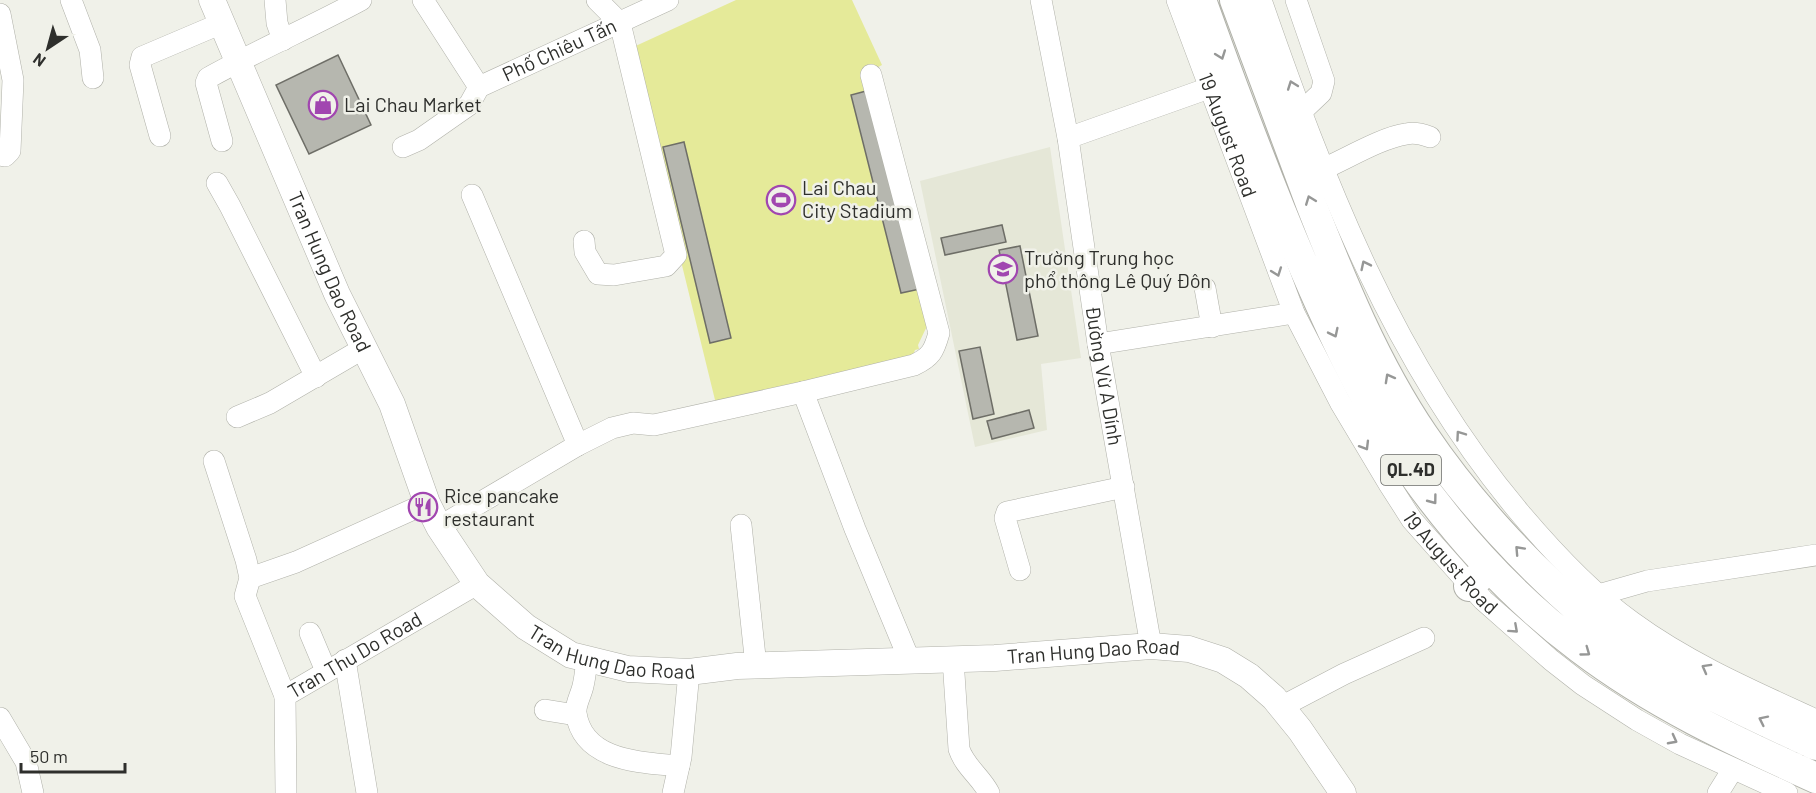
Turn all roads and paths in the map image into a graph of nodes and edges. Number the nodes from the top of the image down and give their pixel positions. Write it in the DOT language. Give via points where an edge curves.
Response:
graph roads {
  1 [pos="71,0"];
  2 [pos="275,0"];
  3 [pos="361,0"];
  4 [pos="423,0"];
  5 [pos="597,0"];
  6 [pos="668,0"];
  7 [pos="1041,0"];
  8 [pos="1178,0"];
  9 [pos="1201,0"];
  10 [pos="1236,0"];
  11 [pos="1261,0"];
  12 [pos="1296,0"];
  13 [pos="217,11"];
  14 [pos="0,14"];
  15 [pos="620,23"];
  16 [pos="283,40"];
  17 [pos="238,61"];
  18 [pos="871,75"];
  19 [pos="93,78"];
  20 [pos="479,87"];
  21 [pos="1209,88"];
  22 [pos="1302,111"];
  23 [pos="160,136"];
  24 [pos="1430,137"];
  25 [pos="1068,138"];
  26 [pos="222,141"];
  27 [pos="403,147"];
  28 [pos="0,155"];
  29 [pos="1323,169"];
  30 [pos="217,183"];
  31 [pos="472,195"];
  32 [pos="1273,225"];
  33 [pos="584,241"];
  34 [pos="1205,288"];
  35 [pos="1294,313"];
  36 [pos="1212,327"];
  37 [pos="1098,344"];
  38 [pos="364,348"];
  39 [pos="316,377"];
  40 [pos="803,392"];
  41 [pos="237,417"];
  42 [pos="578,445"];
  43 [pos="214,460"];
  44 [pos="1124,488"];
  45 [pos="427,503"];
  46 [pos="741,525"];
  47 [pos="439,527"];
  48 [pos="1816,555"];
  49 [pos="1020,570"];
  50 [pos="1480,576"];
  51 [pos="250,578"];
  52 [pos="477,584"];
  53 [pos="1598,595"];
  54 [pos="310,633"];
  55 [pos="1424,638"];
  56 [pos="1151,646"];
  57 [pos="953,658"];
  58 [pos="587,659"];
  59 [pos="909,659"];
  60 [pos="345,660"];
  61 [pos="756,666"];
  62 [pos="326,671"];
  63 [pos="689,672"];
  64 [pos="285,696"];
  65 [pos="1281,707"];
  66 [pos="545,710"];
  67 [pos="576,715"];
  68 [pos="0,718"];
  69 [pos="1816,720"];
  70 [pos="1816,745"];
  71 [pos="679,766"];
  72 [pos="1733,769"];
  73 [pos="1816,778"];
  74 [pos="33,793"];
  75 [pos="286,793"];
  76 [pos="367,793"];
  77 [pos="673,793"];
  78 [pos="989,793"];
  79 [pos="1343,793"];
  80 [pos="1718,793"];
  81 [pos="1787,793"];
  1 -- 19 [label="street" via="90,50"];
  2 -- 16 [label="street"];
  3 -- 16 [label="street"];
  4 -- 20 [label="street, Phố Chiêu Tấn"];
  5 -- 15 [label="street"];
  6 -- 15 [label="street, Phố Chiêu Tấn"];
  7 -- 25 [label="street, Đường Vừ A Dính"];
  8 -- 21 [label="street, 19 August Road"];
  9 -- 32 [label="highway, 19 August Road / QL.4D, one-way" via="1252,142"];
  70 -- 10 [label="highway, QL.4D, one-way" via="1670,673 1607,631 1526,558 1460,486 1422,434 1361,324 1278,118"];
  22 -- 11 [label="street, one-way"];
  12 -- 22 [label="street" via="1324,81 1321,93"];
  13 -- 17 [label="main road, Tran Hung Dao Road"];
  13 -- 23 [label="street" via="142,57 140,65"];
  14 -- 28 [label="street" via="13,80 10,151"];
  15 -- 20 [label="street, Phố Chiêu Tấn"];
  15 -- 33 [label="street" via="676,255 666,266 598,274 585,252"];
  16 -- 17 [label="street"];
  17 -- 26 [label="street" via="206,83"];
  17 -- 38 [label="main road, Tran Hung Dao Road" via="337,294"];
  18 -- 40 [label="street" via="939,333 927,358 914,365"];
  20 -- 27 [label="street" via="469,105"];
  21 -- 25 [label="street"];
  21 -- 32 [label="street, 19 August Road"];
  22 -- 29 [label="street"];
  24 -- 29 [label="street" via="1408,133 1394,137"];
  25 -- 37 [label="street, Đường Vừ A Dính"];
  53 -- 29 [label="street, one-way" via="1533,528 1446,415 1381,299"];
  30 -- 39 [label="street"];
  31 -- 42 [label="street"];
  32 -- 35 [label="street, 19 August Road, one-way"];
  32 -- 50 [label="highway, 19 August Road / QL.4D, one-way" via="1385,429 1445,516"];
  34 -- 36 [label="street"];
  35 -- 36 [label="street"];
  35 -- 50 [label="street, 19 August Road, one-way" via="1340,402 1412,520"];
  36 -- 37 [label="street"];
  37 -- 44 [label="street, Đường Vừ A Dính"];
  38 -- 39 [label="street"];
  38 -- 45 [label="main road, Tran Hung Dao Road" via="392,404"];
  39 -- 41 [label="street"];
  40 -- 42 [label="street" via="654,425 633,423 612,428"];
  40 -- 59 [label="street"];
  42 -- 47 [label="street"];
  43 -- 51 [label="street"];
  44 -- 49 [label="street" via="1007,513 1005,518"];
  44 -- 56 [label="street, Đường Vừ A Dính"];
  45 -- 47 [label="main road, Tran Hung Dao Road"];
  45 -- 51 [label="street" via="296,562"];
  46 -- 61 [label="street"];
  47 -- 52 [label="main road, Tran Hung Dao Road"];
  48 -- 53 [label="street" via="1647,581"];
  50 -- 72 [label="street, 19 August Road, one-way" via="1514,629 1583,685 1637,720"];
  50 -- 73 [label="highway, 19 August Road / QL.4D, one-way" via="1530,606 1625,680 1683,715"];
  51 -- 64 [label="street" via="245,596"];
  52 -- 58 [label="main road, Tran Hung Dao Road" via="526,627 571,655"];
  52 -- 60 [label="street, Tran Thu Do Road"];
  69 -- 53 [label="street, one-way" via="1711,671 1632,622"];
  54 -- 62 [label="street"];
  55 -- 65 [label="street"];
  56 -- 57 [label="main road, Tran Hung Dao Road"];
  56 -- 65 [label="main road, Tran Hung Dao Road" via="1189,649 1223,660 1249,676"];
  57 -- 59 [label="main road, Tran Hung Dao Road"];
  57 -- 78 [label="street" via="959,749 962,760"];
  58 -- 63 [label="main road, Tran Hung Dao Road" via="628,669"];
  58 -- 67 [label="street"];
  59 -- 61 [label="main road, Tran Hung Dao Road"];
  60 -- 62 [label="street, Tran Thu Do Road"];
  60 -- 76 [label="street"];
  61 -- 63 [label="main road, Tran Hung Dao Road"];
  62 -- 64 [label="street, Tran Thu Do Road"];
  63 -- 71 [label="street"];
  64 -- 75 [label="street, Tran Thu Do Road"];
  65 -- 79 [label="main road, Tran Hung Dao Road"];
  66 -- 67 [label="street"];
  67 -- 71 [label="street" via="592,744 609,755"];
  68 -- 74 [label="street" via="26,762"];
  71 -- 77 [label="street"];
  72 -- 80 [label="street"];
  72 -- 81 [label="street, 19 August Road"];
}
